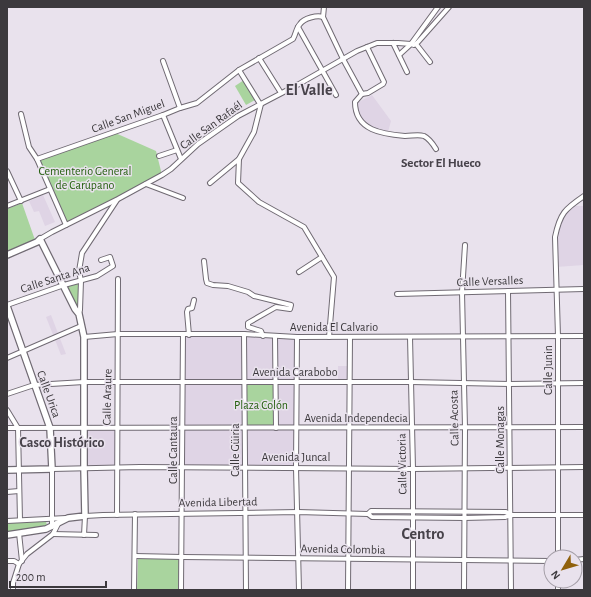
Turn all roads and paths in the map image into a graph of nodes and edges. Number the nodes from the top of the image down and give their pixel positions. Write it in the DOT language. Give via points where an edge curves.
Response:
graph roads {
  1 [pos="324,7"];
  2 [pos="438,7"];
  3 [pos="449,7"];
  4 [pos="323,17"];
  5 [pos="298,27"];
  6 [pos="393,43"];
  7 [pos="410,44"];
  8 [pos="416,44"];
  9 [pos="367,47"];
  10 [pos="399,55"];
  11 [pos="259,58"];
  12 [pos="343,59"];
  13 [pos="163,61"];
  14 [pos="430,62"];
  15 [pos="238,70"];
  16 [pos="322,70"];
  17 [pos="407,72"];
  18 [pos="281,93"];
  19 [pos="362,94"];
  20 [pos="336,95"];
  21 [pos="260,104"];
  22 [pos="180,108"];
  23 [pos="20,114"];
  24 [pos="163,116"];
  25 [pos="436,149"];
  26 [pos="177,150"];
  27 [pos="159,156"];
  28 [pos="37,159"];
  29 [pos="181,159"];
  30 [pos="239,159"];
  31 [pos="7,171"];
  32 [pos="210,183"];
  33 [pos="146,184"];
  34 [pos="50,189"];
  35 [pos="584,196"];
  36 [pos="183,198"];
  37 [pos="117,199"];
  38 [pos="21,201"];
  39 [pos="7,206"];
  40 [pos="66,225"];
  41 [pos="40,239"];
  42 [pos="465,245"];
  43 [pos="7,255"];
  44 [pos="322,257"];
  45 [pos="101,260"];
  46 [pos="204,261"];
  47 [pos="299,272"];
  48 [pos="118,279"];
  49 [pos="81,281"];
  50 [pos="64,285"];
  51 [pos="557,289"];
  52 [pos="584,289"];
  53 [pos="508,291"];
  54 [pos="462,292"];
  55 [pos="396,294"];
  56 [pos="194,300"];
  57 [pos="7,305"];
  58 [pos="78,314"];
  59 [pos="81,326"];
  60 [pos="118,334"];
  61 [pos="244,334"];
  62 [pos="183,335"];
  63 [pos="189,335"];
  64 [pos="263,336"];
  65 [pos="275,336"];
  66 [pos="508,336"];
  67 [pos="558,336"];
  68 [pos="584,336"];
  69 [pos="84,337"];
  70 [pos="297,337"];
  71 [pos="329,337"];
  72 [pos="350,337"];
  73 [pos="410,337"];
  74 [pos="463,337"];
  75 [pos="22,351"];
  76 [pos="7,358"];
  77 [pos="84,382"];
  78 [pos="117,382"];
  79 [pos="183,382"];
  80 [pos="245,382"];
  81 [pos="276,382"];
  82 [pos="349,382"];
  83 [pos="411,382"];
  84 [pos="463,382"];
  85 [pos="297,383"];
  86 [pos="584,383"];
  87 [pos="510,384"];
  88 [pos="558,384"];
  89 [pos="34,385"];
  90 [pos="7,394"];
  91 [pos="7,410"];
  92 [pos="510,427"];
  93 [pos="584,427"];
  94 [pos="7,428"];
  95 [pos="18,428"];
  96 [pos="50,428"];
  97 [pos="84,428"];
  98 [pos="116,428"];
  99 [pos="183,428"];
  100 [pos="245,428"];
  101 [pos="276,428"];
  102 [pos="296,428"];
  103 [pos="348,428"];
  104 [pos="412,428"];
  105 [pos="465,428"];
  106 [pos="558,428"];
  107 [pos="182,467"];
  108 [pos="464,467"];
  109 [pos="557,467"];
  110 [pos="584,467"];
  111 [pos="84,468"];
  112 [pos="117,468"];
  113 [pos="245,468"];
  114 [pos="296,468"];
  115 [pos="350,468"];
  116 [pos="413,468"];
  117 [pos="511,468"];
  118 [pos="52,469"];
  119 [pos="7,470"];
  120 [pos="19,470"];
  121 [pos="19,491"];
  122 [pos="7,492"];
  123 [pos="298,512"];
  124 [pos="464,512"];
  125 [pos="245,513"];
  126 [pos="348,513"];
  127 [pos="135,514"];
  128 [pos="182,514"];
  129 [pos="117,515"];
  130 [pos="413,515"];
  131 [pos="511,515"];
  132 [pos="584,515"];
  133 [pos="85,516"];
  134 [pos="557,516"];
  135 [pos="51,518"];
  136 [pos="68,518"];
  137 [pos="464,518"];
  138 [pos="20,520"];
  139 [pos="7,521"];
  140 [pos="58,524"];
  141 [pos="52,527"];
  142 [pos="19,534"];
  143 [pos="53,534"];
  144 [pos="96,534"];
  145 [pos="7,535"];
  146 [pos="84,535"];
  147 [pos="558,549"];
  148 [pos="135,556"];
  149 [pos="182,557"];
  150 [pos="246,558"];
  151 [pos="298,558"];
  152 [pos="348,558"];
  153 [pos="413,560"];
  154 [pos="465,560"];
  155 [pos="7,561"];
  156 [pos="511,561"];
  157 [pos="543,561"];
  158 [pos="20,562"];
  159 [pos="13,590"];
  160 [pos="134,590"];
  161 [pos="181,590"];
  162 [pos="246,590"];
  163 [pos="299,590"];
  164 [pos="348,590"];
  165 [pos="413,590"];
  166 [pos="464,590"];
  167 [pos="511,590"];
  1 -- 4 [label="street"];
  2 -- 7 [label="street"];
  3 -- 8 [label="street"];
  4 -- 5 [label="street" via="312,17"];
  4 -- 12 [label="street"];
  5 -- 11 [label="street" via="296,35"];
  5 -- 16 [label="street"];
  6 -- 7 [label="street, Calle San Rafaél"];
  6 -- 9 [label="street, Calle San Rafaél" via="377,43"];
  6 -- 10 [label="street"];
  7 -- 8 [label="street, Calle San Rafaél"];
  7 -- 10 [label="street"];
  8 -- 14 [label="street"];
  9 -- 12 [label="street, Calle San Rafaél"];
  9 -- 19 [label="street" via="384,82"];
  10 -- 17 [label="street"];
  11 -- 15 [label="street"];
  11 -- 18 [label="street"];
  12 -- 16 [label="street, Calle San Rafaél"];
  12 -- 19 [label="street"];
  13 -- 22 [label="street, Calle San Miguel"];
  15 -- 21 [label="street"];
  15 -- 22 [label="street" via="197,103"];
  16 -- 18 [label="street, Calle San Rafaél"];
  16 -- 20 [label="street"];
  18 -- 21 [label="street, Calle San Rafaél"];
  19 -- 25 [label="street" via="355,102 355,110 368,128 388,134 424,136"];
  21 -- 29 [label="street, Calle San Rafaél" via="238,116"];
  21 -- 30 [label="street" via="254,132"];
  22 -- 24 [label="street, Calle San Miguel"];
  23 -- 28 [label="street" via="29,147"];
  24 -- 26 [label="street"];
  24 -- 28 [label="street, Calle San Miguel"];
  26 -- 27 [label="street"];
  26 -- 29 [label="street"];
  28 -- 34 [label="street"];
  29 -- 33 [label="street, Calle San Rafaél" via="171,169"];
  30 -- 32 [label="street"];
  30 -- 44 [label="street" via="238,183 259,202 304,227"];
  31 -- 38 [label="street"];
  33 -- 36 [label="street"];
  33 -- 37 [label="street, Calle San Rafaél"];
  34 -- 38 [label="street"];
  34 -- 40 [label="street"];
  35 -- 51 [label="street, Calle Junin" via="568,206 557,227"];
  37 -- 40 [label="street, Calle San Rafaél"];
  37 -- 49 [label="street, Calle San Rafaél" via="82,253"];
  38 -- 39 [label="street"];
  40 -- 41 [label="street, Calle San Rafaél"];
  41 -- 43 [label="main road"];
  41 -- 50 [label="main road"];
  42 -- 54 [label="street, Calle Acosta"];
  44 -- 47 [label="street"];
  44 -- 71 [label="street" via="334,277"];
  45 -- 49 [label="street, Calle Santa Ana" via="110,257 113,266 97,276"];
  46 -- 64 [label="street" via="206,279 213,286 228,286 254,296 291,305 290,309 276,307 248,323 248,327 261,332"];
  48 -- 60 [label="street, Calle Araure"];
  49 -- 50 [label="street, Calle Santa Ana"];
  49 -- 58 [label="street, Calle San Rafaél"];
  50 -- 57 [label="street, Calle Santa Ana"];
  50 -- 58 [label="main road"];
  51 -- 52 [label="street, Calle Versalles"];
  51 -- 53 [label="street, Calle Versalles"];
  51 -- 67 [label="street, Calle Junin"];
  53 -- 54 [label="street, Calle Versalles"];
  53 -- 66 [label="street, Calle Monagas"];
  54 -- 55 [label="street, Calle Versalles"];
  54 -- 74 [label="street, Calle Acosta"];
  56 -- 63 [label="street" via="192,308 187,312"];
  57 -- 75 [label="main road, Calle Urica"];
  58 -- 59 [label="main road"];
  59 -- 69 [label="main road"];
  59 -- 75 [label="street"];
  60 -- 62 [label="street, Avenida El Calvario"];
  60 -- 69 [label="street, Avenida El Calvario"];
  60 -- 78 [label="street, Calle Araure"];
  61 -- 63 [label="street, Avenida El Calvario"];
  61 -- 64 [label="street, Avenida El Calvario"];
  61 -- 80 [label="street, Calle Güiria"];
  62 -- 63 [label="street, Avenida El Calvario"];
  62 -- 79 [label="street, Calle Cantaura"];
  64 -- 65 [label="street, Avenida El Calvario"];
  65 -- 70 [label="street, Avenida El Calvario"];
  65 -- 81 [label="street"];
  66 -- 67 [label="street, Avenida El Calvario"];
  66 -- 74 [label="street, Avenida El Calvario"];
  66 -- 87 [label="street, Calle Monagas"];
  67 -- 68 [label="street, Avenida El Calvario"];
  67 -- 88 [label="street, Calle Junin"];
  69 -- 77 [label="main road"];
  70 -- 71 [label="street, Avenida El Calvario"];
  70 -- 85 [label="street"];
  71 -- 72 [label="street, Avenida El Calvario"];
  72 -- 73 [label="street, Avenida El Calvario"];
  72 -- 82 [label="street"];
  73 -- 74 [label="street, Avenida El Calvario"];
  73 -- 83 [label="street, Calle Victoria"];
  74 -- 84 [label="street, Calle Acosta"];
  75 -- 76 [label="street"];
  75 -- 89 [label="main road, Calle Urica"];
  77 -- 78 [label="street, Avenida Carabobo"];
  77 -- 89 [label="street, Avenida Carabobo"];
  77 -- 97 [label="main road"];
  78 -- 79 [label="street, Avenida Carabobo"];
  78 -- 98 [label="street, Calle Araure"];
  79 -- 80 [label="street, Avenida Carabobo"];
  79 -- 99 [label="street, Calle Cantaura"];
  80 -- 81 [label="street, Avenida Carabobo"];
  80 -- 100 [label="street, Calle Güiria"];
  81 -- 85 [label="street, Avenida Carabobo"];
  81 -- 101 [label="street"];
  82 -- 83 [label="street, Avenida Carabobo"];
  82 -- 85 [label="street, Avenida Carabobo"];
  82 -- 103 [label="street"];
  83 -- 84 [label="street, Avenida Carabobo"];
  83 -- 104 [label="street, Calle Victoria"];
  84 -- 87 [label="street, Avenida Carabobo"];
  84 -- 105 [label="street, Calle Acosta"];
  85 -- 102 [label="street"];
  86 -- 88 [label="street, Avenida Carabobo"];
  87 -- 88 [label="street, Avenida Carabobo"];
  87 -- 92 [label="street, Calle Monagas"];
  88 -- 106 [label="street, Calle Junin"];
  89 -- 90 [label="street, Avenida Carabobo"];
  89 -- 96 [label="main road, Calle Urica"];
  91 -- 95 [label="street"];
  92 -- 105 [label="street, Avenida Independecia"];
  92 -- 106 [label="street, Avenida Independecia"];
  92 -- 117 [label="street, Calle Monagas"];
  93 -- 106 [label="street, Avenida Independecia"];
  94 -- 95 [label="street, Avenida Independecia"];
  95 -- 96 [label="street, Avenida Independecia"];
  95 -- 120 [label="street"];
  96 -- 97 [label="street, Avenida Independecia"];
  96 -- 118 [label="main road, Calle Urica"];
  97 -- 98 [label="street, Avenida Independecia"];
  97 -- 111 [label="main road"];
  98 -- 99 [label="street, Avenida Independecia"];
  98 -- 112 [label="street, Calle Araure"];
  99 -- 100 [label="street, Avenida Independecia"];
  99 -- 107 [label="street, Calle Cantaura"];
  100 -- 101 [label="street, Avenida Independecia"];
  100 -- 113 [label="street, Calle Güiria"];
  101 -- 102 [label="street, Avenida Independecia"];
  102 -- 103 [label="street, Avenida Independecia"];
  102 -- 114 [label="street"];
  103 -- 104 [label="street, Avenida Independecia"];
  103 -- 115 [label="street"];
  104 -- 105 [label="street, Avenida Independecia"];
  104 -- 116 [label="street, Calle Victoria"];
  105 -- 108 [label="street, Calle Acosta"];
  106 -- 109 [label="street, Calle Junin"];
  107 -- 112 [label="street, Avenida Juncal"];
  107 -- 113 [label="street, Avenida Juncal"];
  107 -- 128 [label="street, Calle Cantaura"];
  108 -- 116 [label="street, Avenida Juncal"];
  108 -- 117 [label="street, Avenida Juncal"];
  108 -- 124 [label="street, Calle Acosta"];
  109 -- 110 [label="street, Avenida Juncal"];
  109 -- 117 [label="street, Avenida Juncal"];
  109 -- 134 [label="street, Calle Junin"];
  111 -- 112 [label="street, Avenida Juncal"];
  111 -- 118 [label="street, Avenida Juncal"];
  111 -- 133 [label="main road"];
  112 -- 129 [label="street, Calle Araure"];
  113 -- 114 [label="street, Avenida Juncal"];
  113 -- 125 [label="street, Calle Güiria"];
  114 -- 115 [label="street, Avenida Juncal"];
  114 -- 123 [label="street"];
  115 -- 116 [label="street, Avenida Juncal"];
  115 -- 126 [label="street"];
  116 -- 130 [label="street, Calle Victoria"];
  117 -- 131 [label="street, Calle Monagas"];
  118 -- 120 [label="main road, Avenida Juncal"];
  118 -- 135 [label="street, Calle Urica"];
  119 -- 120 [label="main road, Avenida Juncal"];
  120 -- 121 [label="street"];
  121 -- 122 [label="street"];
  121 -- 138 [label="street"];
  123 -- 125 [label="street, Avenida Libertad"];
  123 -- 126 [label="street, Avenida Libertad"];
  123 -- 151 [label="street"];
  124 -- 130 [label="street, Avenida Libertad"];
  124 -- 131 [label="street, Avenida Libertad" via="506,512"];
  124 -- 137 [label="street, Calle Acosta"];
  125 -- 128 [label="street, Avenida Libertad"];
  125 -- 150 [label="street, Calle Güiria"];
  126 -- 130 [label="street, Avenida Libertad" via="368,514 371,511"];
  126 -- 152 [label="street"];
  127 -- 128 [label="street, Avenida Libertad"];
  127 -- 129 [label="street, Avenida Libertad"];
  127 -- 148 [label="street"];
  128 -- 149 [label="street, Calle Cantaura"];
  129 -- 133 [label="street, Avenida Libertad"];
  130 -- 137 [label="street, Avenida Libertad"];
  130 -- 153 [label="street, Calle Victoria"];
  131 -- 134 [label="street, Avenida Libertad"];
  131 -- 137 [label="street, Avenida Libertad"];
  131 -- 156 [label="street, Calle Monagas"];
  132 -- 134 [label="street, Avenida Libertad"];
  133 -- 136 [label="main road, Avenida Libertad"];
  133 -- 146 [label="street"];
  134 -- 147 [label="street, Calle Junin"];
  135 -- 136 [label="street, Avenida Libertad"];
  135 -- 138 [label="street, Avenida Libertad"];
  135 -- 141 [label="street"];
  136 -- 140 [label="main road, Avenida Libertad"];
  137 -- 154 [label="street, Calle Acosta"];
  138 -- 139 [label="street, Avenida Libertad"];
  140 -- 141 [label="main road, Avenida Libertad"];
  140 -- 143 [label="street"];
  141 -- 142 [label="main road, Avenida Libertad"];
  142 -- 145 [label="main road, Avenida Libertad"];
  142 -- 158 [label="street"];
  143 -- 146 [label="street"];
  143 -- 158 [label="street"];
  144 -- 146 [label="street"];
  148 -- 149 [label="street, Avenida Colombia"];
  148 -- 160 [label="street"];
  149 -- 150 [label="street, Avenida Colombia"];
  149 -- 161 [label="street, Calle Cantaura"];
  150 -- 151 [label="street, Avenida Colombia"];
  150 -- 162 [label="street, Calle Güiria"];
  151 -- 152 [label="street, Avenida Colombia"];
  151 -- 163 [label="street"];
  152 -- 153 [label="street, Avenida Colombia"];
  152 -- 164 [label="street"];
  153 -- 154 [label="street, Avenida Colombia"];
  153 -- 165 [label="street, Calle Victoria"];
  154 -- 156 [label="street, Avenida Colombia"];
  154 -- 166 [label="street, Calle Acosta"];
  155 -- 158 [label="street"];
  156 -- 157 [label="street, Avenida Colombia"];
  156 -- 167 [label="street, Calle Monagas"];
  158 -- 159 [label="street"];
}
